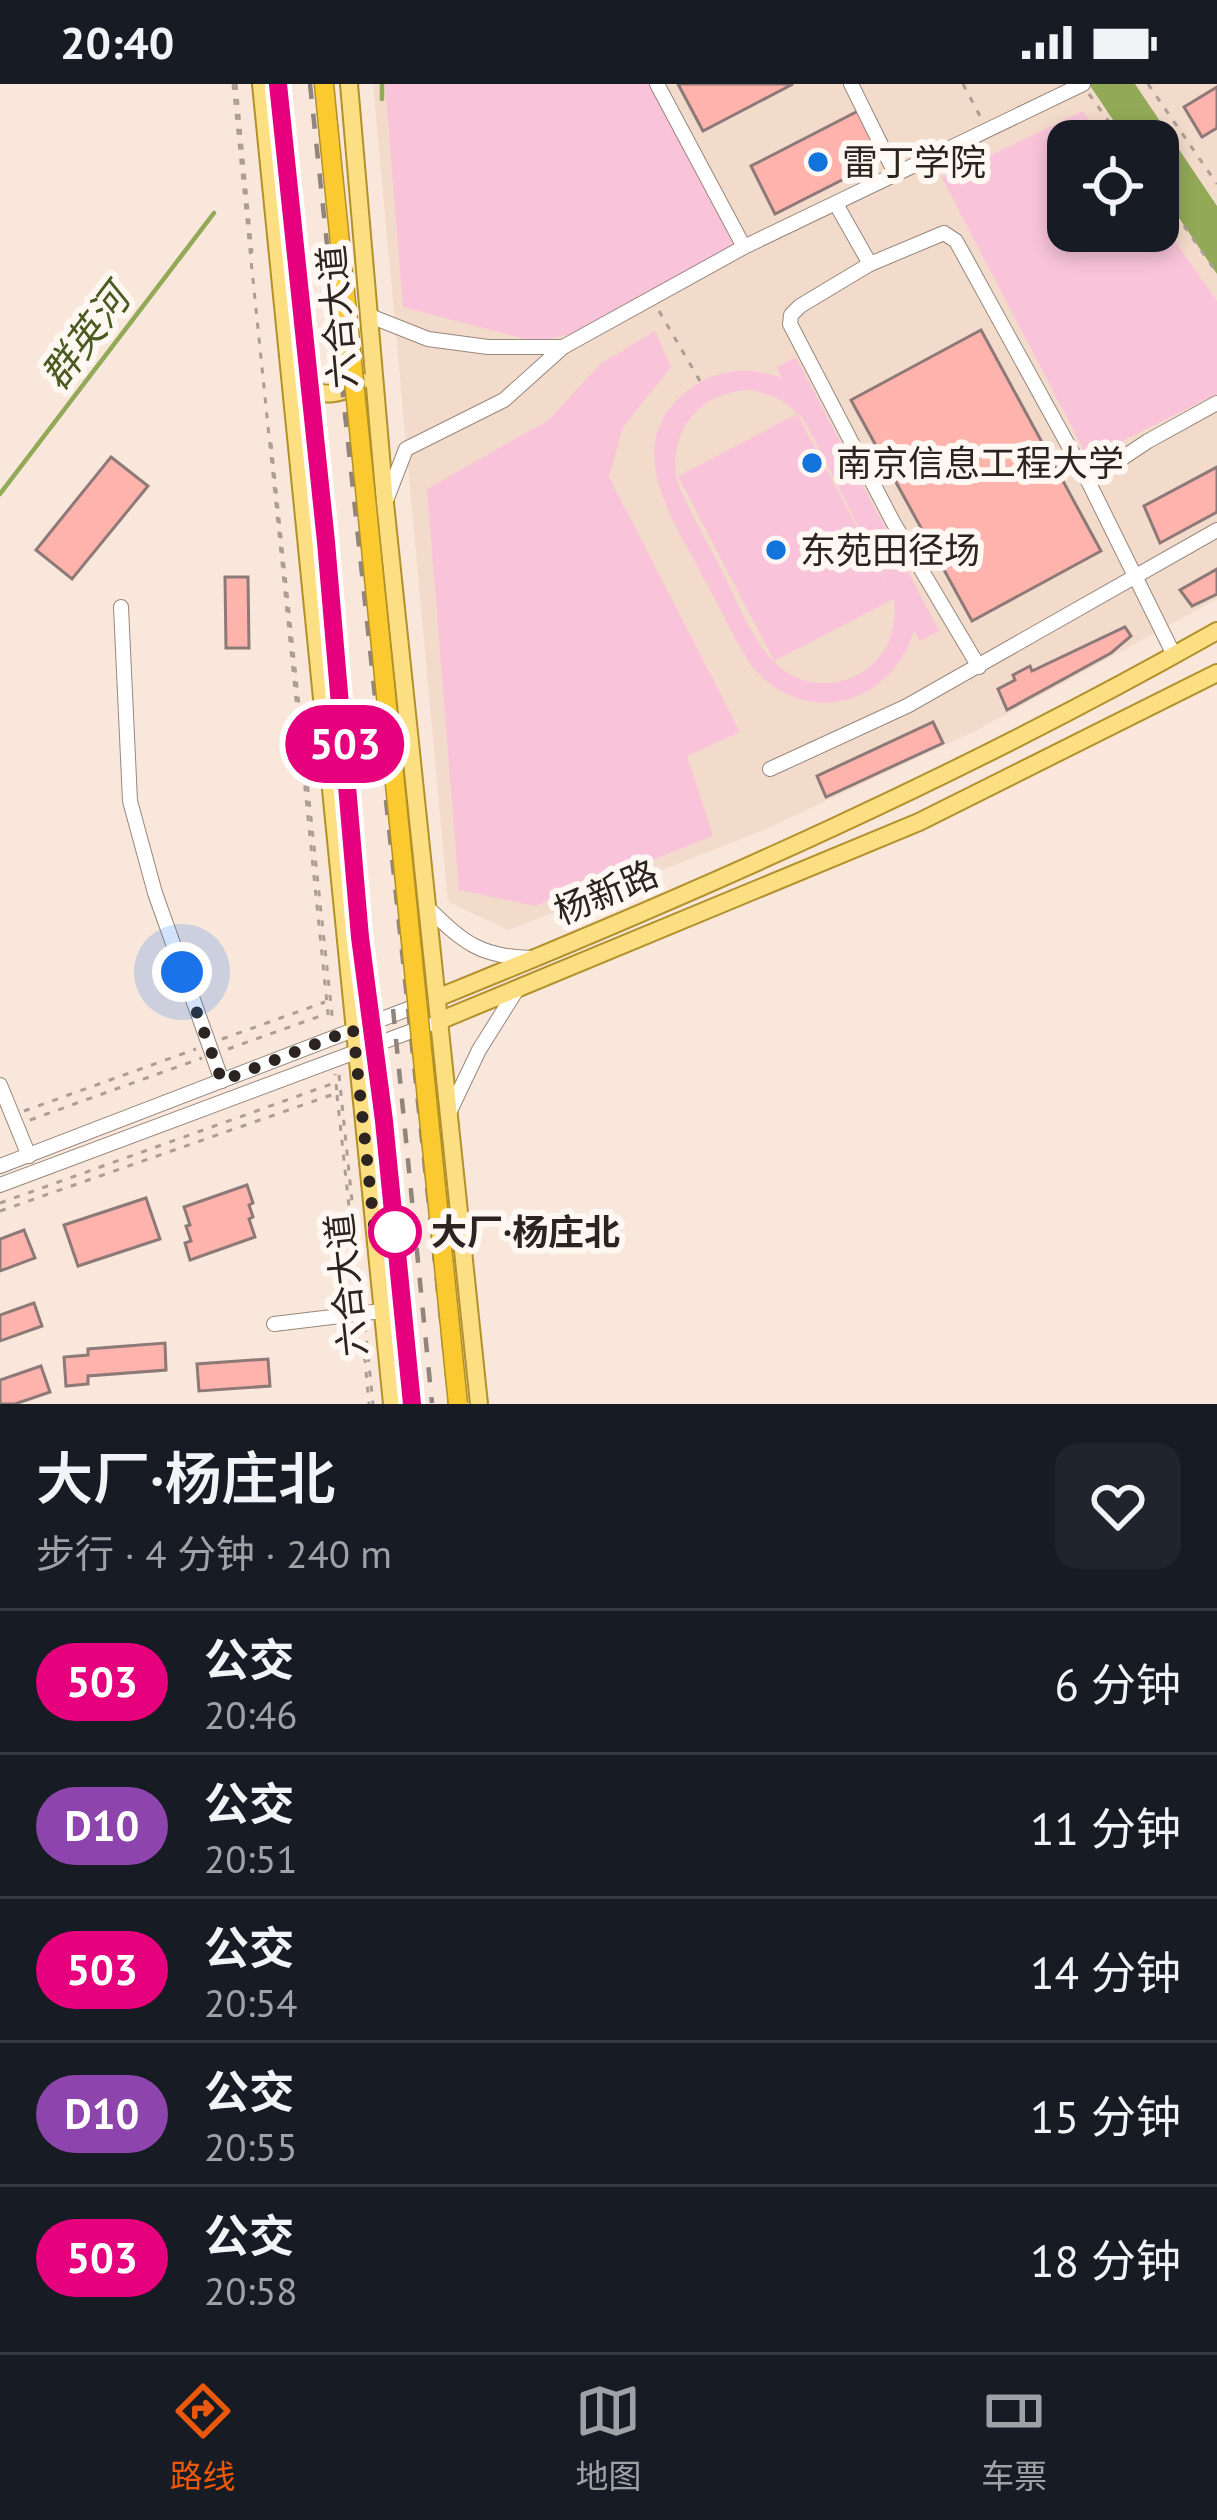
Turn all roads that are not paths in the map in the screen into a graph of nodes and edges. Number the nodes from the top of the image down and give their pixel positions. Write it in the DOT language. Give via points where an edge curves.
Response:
graph roads {
  1 [pos="262,84"];
  2 [pos="278,84"];
  3 [pos="324,84"];
  4 [pos="349,84"];
  5 [pos="657,84"];
  6 [pos="851,84"];
  7 [pos="1082,84"];
  8 [pos="895,173"];
  9 [pos="836,204"];
  10 [pos="744,247"];
  11 [pos="870,264"];
  12 [pos="370,316"];
  13 [pos="563,347"];
  14 [pos="375,370"];
  15 [pos="292,379"];
  16 [pos="1217,403"];
  17 [pos="1088,482"];
  18 [pos="385,503"];
  19 [pos="1217,530"];
  20 [pos="1133,574"];
  21 [pos="121,607"];
  22 [pos="1217,631"];
  23 [pos="1174,655"];
  24 [pos="979,667"];
  25 [pos="1217,673"];
  26 [pos="770,769"];
  27 [pos="428,908"];
  28 [pos="536,958"];
  29 [pos="516,991"];
  30 [pos="437,998"];
  31 [pos="440,1021"];
  32 [pos="353,1029"];
  33 [pos="356,1051"];
  34 [pos="222,1081"];
  35 [pos="0,1084"];
  36 [pos="448,1114"];
  37 [pos="29,1156"];
  38 [pos="0,1166"];
  39 [pos="0,1185"];
  40 [pos="369,1313"];
  41 [pos="274,1324"];
  42 [pos="392,1404"];
  43 [pos="412,1404"];
  44 [pos="458,1404"];
  45 [pos="479,1404"];
  1 -- 15 [label="main road, 六合大道"];
  2 -- 43 [label="highway, bridge"];
  3 -- 44 [label="highway, bridge"];
  4 -- 12 [label="main road, 六合大道"];
  5 -- 10 [label="street"];
  6 -- 8 [label="street"];
  7 -- 8 [label="street"];
  8 -- 9 [label="street"];
  9 -- 10 [label="street"];
  9 -- 11 [label="street"];
  10 -- 13 [label="street"];
  11 -- 17 [label="street" via="944,233 956,241"];
  11 -- 24 [label="street" via="800,306 790,324"];
  12 -- 13 [label="street" via="428,339"];
  12 -- 14 [label="main road, 六合大道"];
  13 -- 18 [label="street" via="504,400 406,449"];
  14 -- 15 [label="main road" via="349,391 316,395"];
  14 -- 18 [label="main road, 六合大道"];
  15 -- 32 [label="main road, 六合大道"];
  16 -- 17 [label="street"];
  17 -- 20 [label="street"];
  18 -- 27 [label="main road, 六合大道"];
  19 -- 20 [label="street"];
  20 -- 23 [label="street"];
  20 -- 24 [label="street"];
  21 -- 34 [label="street" via="130,801"];
  22 -- 23 [label="main road, 杨新路"];
  23 -- 28 [label="main road, 杨新路" via="992,754"];
  24 -- 26 [label="street"];
  25 -- 29 [label="main road, 杨新路" via="919,822"];
  27 -- 28 [label="street" via="460,940 496,957"];
  27 -- 30 [label="main road, 六合大道"];
  28 -- 30 [label="main road, 杨新路"];
  29 -- 31 [label="main road, 杨新路"];
  29 -- 36 [label="street"];
  30 -- 31 [label="main road, 六合大道"];
  30 -- 32 [label="street, 杨新路"];
  31 -- 33 [label="street, 杨新路"];
  31 -- 36 [label="main road, 六合大道"];
  32 -- 33 [label="main road, 六合大道"];
  32 -- 34 [label="street, 杨新路"];
  33 -- 39 [label="street, 杨新路"];
  33 -- 40 [label="main road, 六合大道"];
  34 -- 37 [label="street, 杨新路"];
  35 -- 37 [label="street"];
  36 -- 45 [label="main road, 六合大道"];
  37 -- 38 [label="street, 杨新路"];
  40 -- 41 [label="street"];
  40 -- 42 [label="main road, 六合大道"];
}
